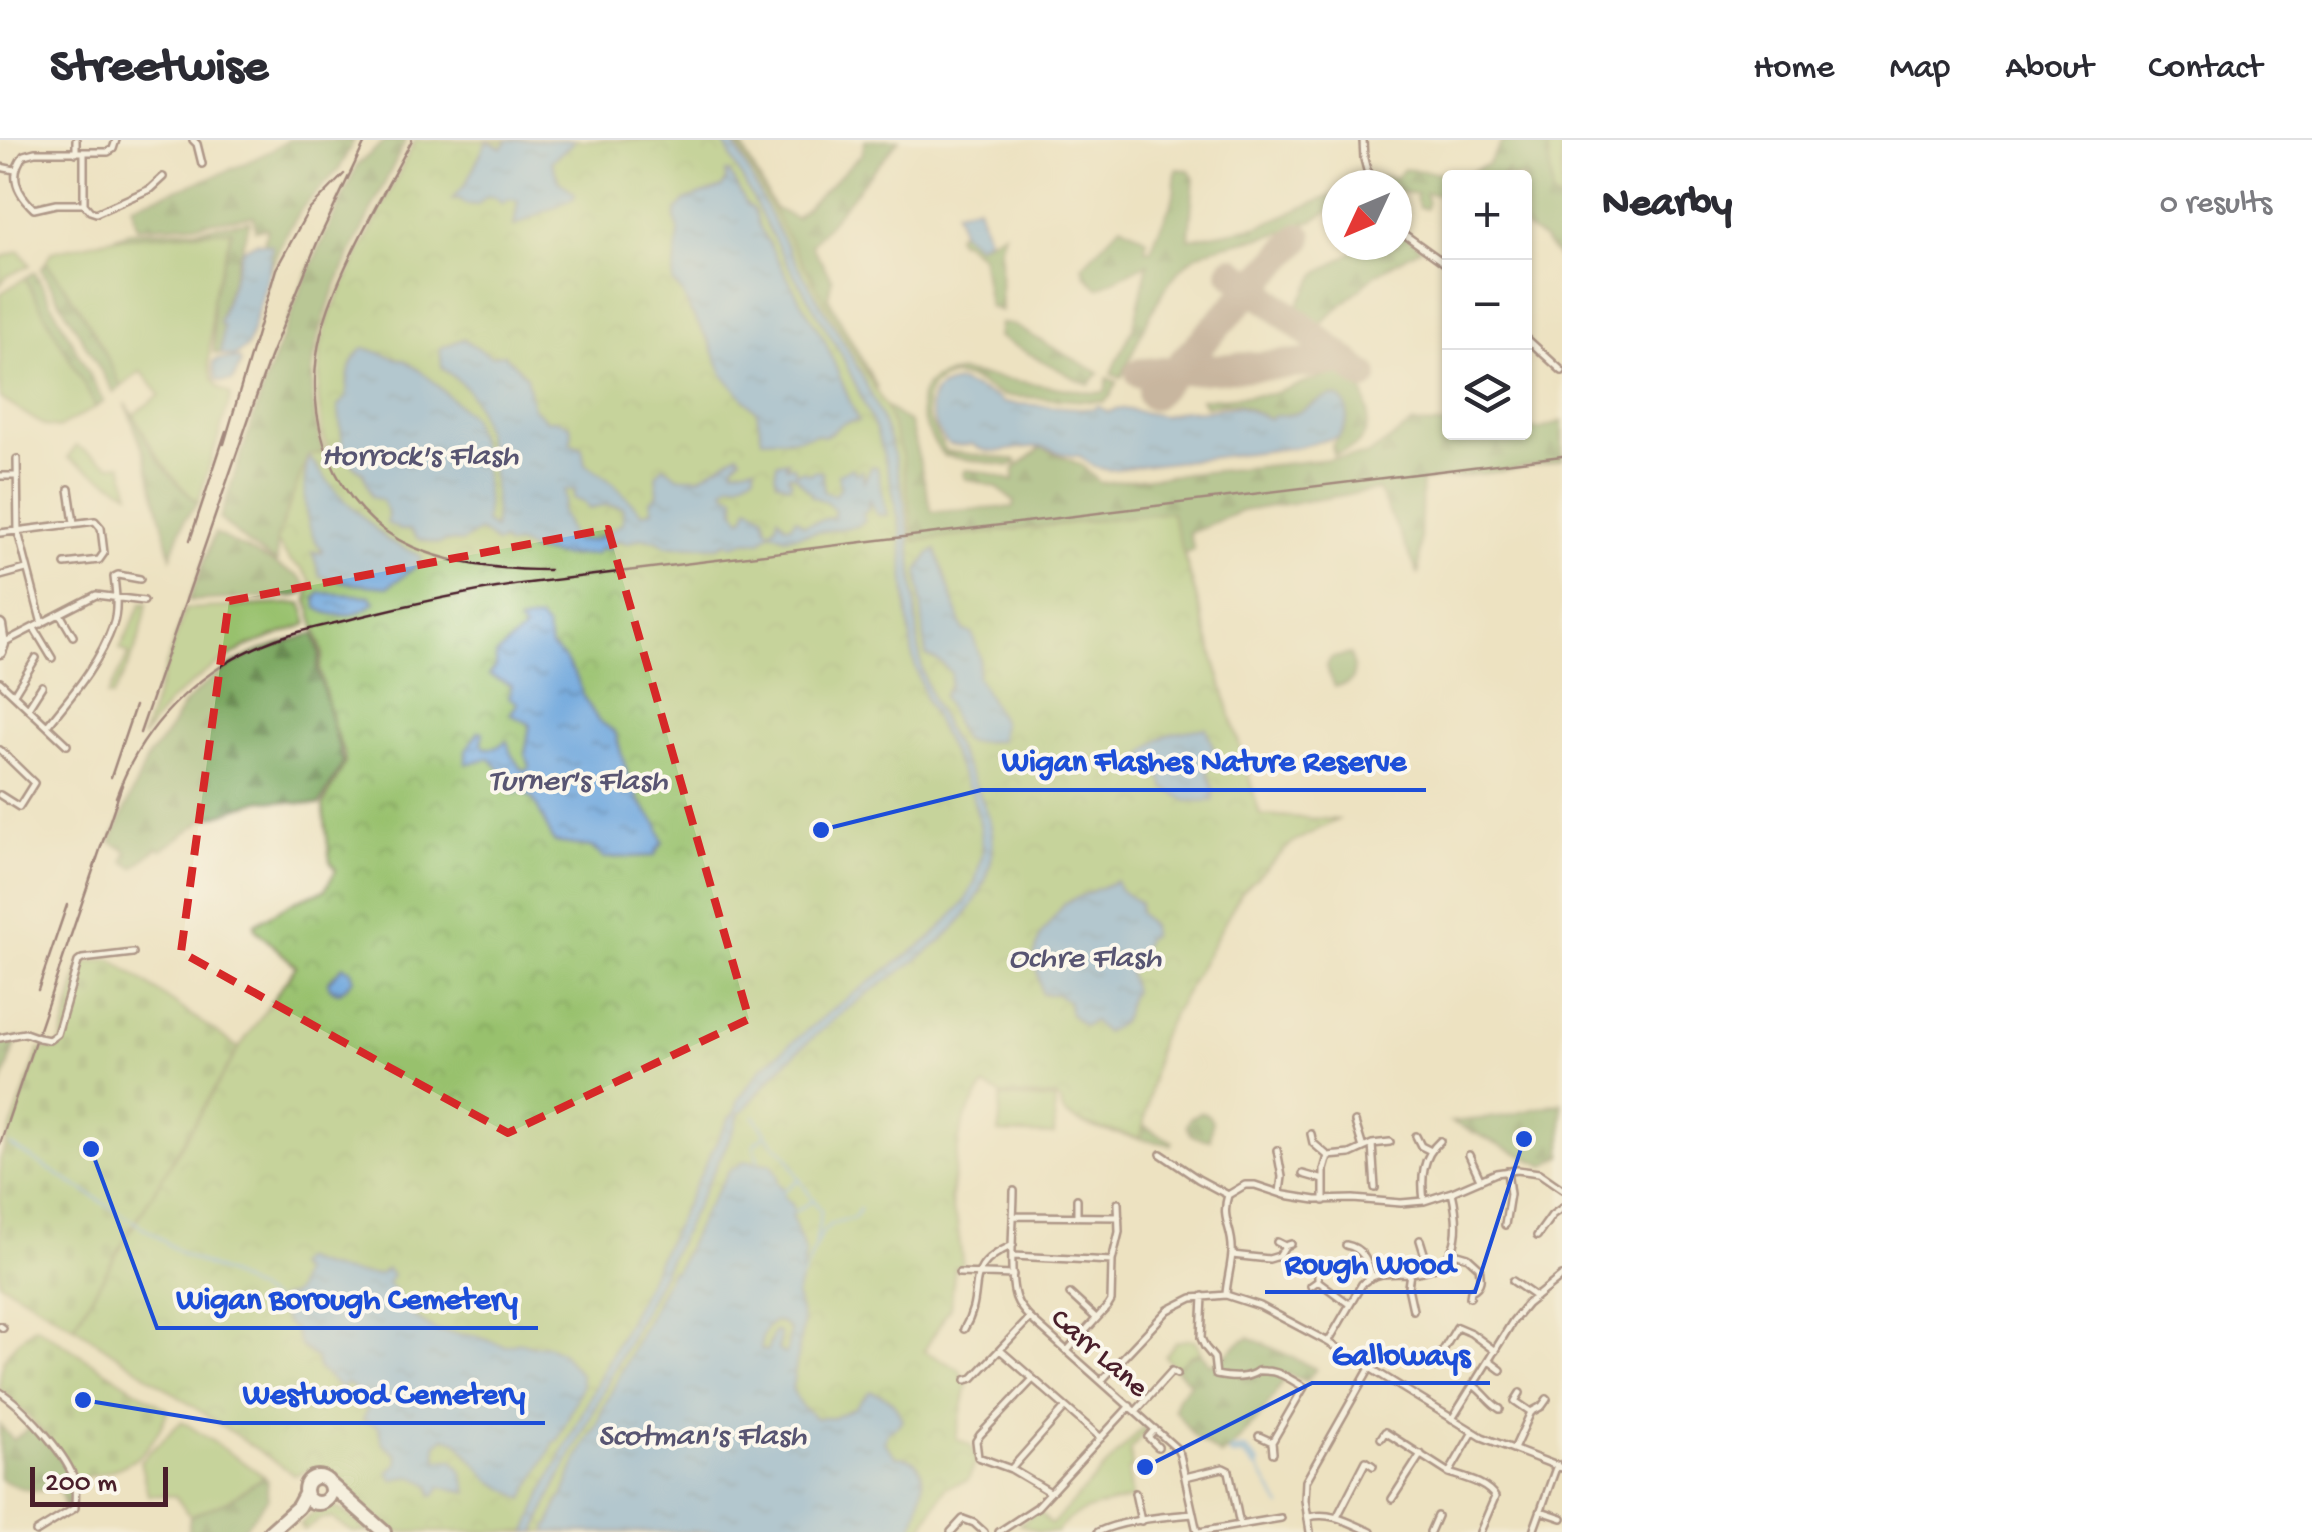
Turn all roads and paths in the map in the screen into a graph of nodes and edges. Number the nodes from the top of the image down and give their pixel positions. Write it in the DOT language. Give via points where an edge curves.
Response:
graph roads {
  1 [pos="33,140"];
  2 [pos="76,140"];
  3 [pos="116,140"];
  4 [pos="193,140"];
  5 [pos="1364,140"];
  6 [pos="34,152"];
  7 [pos="76,152"];
  8 [pos="84,153"];
  9 [pos="202,164"];
  10 [pos="0,166"];
  11 [pos="16,170"];
  12 [pos="1367,170"];
  13 [pos="163,177"];
  14 [pos="84,204"];
  15 [pos="1412,240"];
  16 [pos="1442,261"];
  17 [pos="1532,343"];
  18 [pos="1562,371"];
  19 [pos="17,458"];
  20 [pos="0,476"];
  21 [pos="17,476"];
  22 [pos="69,489"];
  23 [pos="74,523"];
  24 [pos="18,532"];
  25 [pos="0,533"];
  26 [pos="26,569"];
  27 [pos="0,576"];
  28 [pos="70,576"];
  29 [pos="140,579"];
  30 [pos="116,598"];
  31 [pos="144,600"];
  32 [pos="60,614"];
  33 [pos="42,624"];
  34 [pos="0,625"];
  35 [pos="34,628"];
  36 [pos="74,636"];
  37 [pos="1,648"];
  38 [pos="36,658"];
  39 [pos="52,658"];
  40 [pos="0,682"];
  41 [pos="42,686"];
  42 [pos="14,694"];
  43 [pos="28,708"];
  44 [pos="48,726"];
  45 [pos="67,745"];
  46 [pos="0,750"];
  47 [pos="0,795"];
  48 [pos="134,952"];
  49 [pos="0,1038"];
  50 [pos="1355,1122"];
  51 [pos="1311,1134"];
  52 [pos="1382,1134"];
  53 [pos="1416,1136"];
  54 [pos="1440,1141"];
  55 [pos="1372,1144"];
  56 [pos="1362,1148"];
  57 [pos="1429,1150"];
  58 [pos="1161,1154"];
  59 [pos="1280,1154"];
  60 [pos="1328,1156"];
  61 [pos="1473,1158"];
  62 [pos="1508,1171"];
  63 [pos="1303,1174"];
  64 [pos="1480,1179"];
  65 [pos="1324,1180"];
  66 [pos="1561,1185"];
  67 [pos="1375,1188"];
  68 [pos="1014,1192"];
  69 [pos="1280,1192"];
  70 [pos="1452,1192"];
  71 [pos="1228,1195"];
  72 [pos="1077,1199"];
  73 [pos="1424,1200"];
  74 [pos="1324,1201"];
  75 [pos="1118,1202"];
  76 [pos="1562,1208"];
  77 [pos="1014,1216"];
  78 [pos="1118,1216"];
  79 [pos="1077,1217"];
  80 [pos="1502,1219"];
  81 [pos="1537,1236"];
  82 [pos="1420,1240"];
  83 [pos="1277,1242"];
  84 [pos="1013,1245"];
  85 [pos="1346,1245"];
  86 [pos="1451,1252"];
  87 [pos="1232,1255"];
  88 [pos="1013,1256"];
  89 [pos="1112,1261"];
  90 [pos="1429,1269"];
  91 [pos="959,1273"];
  92 [pos="1410,1273"];
  93 [pos="977,1274"];
  94 [pos="1013,1275"];
  95 [pos="1372,1276"];
  96 [pos="1562,1276"];
  97 [pos="1315,1281"];
  98 [pos="1518,1281"];
  99 [pos="1226,1295"];
  100 [pos="1203,1296"];
  101 [pos="1071,1297"];
  102 [pos="1470,1297"];
  103 [pos="1536,1297"];
  104 [pos="1349,1304"];
  105 [pos="1413,1310"];
  106 [pos="1030,1318"];
  107 [pos="1096,1318"];
  108 [pos="964,1329"];
  109 [pos="1328,1342"];
  110 [pos="1000,1350"];
  111 [pos="1067,1351"];
  112 [pos="1495,1351"];
  113 [pos="1439,1357"];
  114 [pos="1488,1361"];
  115 [pos="1370,1368"];
  116 [pos="1501,1370"];
  117 [pos="1177,1374"];
  118 [pos="1032,1379"];
  119 [pos="966,1380"];
  120 [pos="1102,1380"];
  121 [pos="1474,1384"];
  122 [pos="0,1392"];
  123 [pos="1520,1393"];
  124 [pos="1546,1399"];
  125 [pos="1130,1406"];
  126 [pos="1065,1408"];
  127 [pos="1500,1409"];
  128 [pos="1136,1411"];
  129 [pos="1531,1412"];
  130 [pos="1452,1419"];
  131 [pos="1155,1428"];
  132 [pos="1385,1432"];
  133 [pos="1473,1432"];
  134 [pos="1259,1436"];
  135 [pos="1100,1438"];
  136 [pos="1272,1442"];
  137 [pos="1158,1447"];
  138 [pos="1514,1450"];
  139 [pos="1272,1453"];
  140 [pos="1421,1454"];
  141 [pos="1373,1466"];
  142 [pos="1559,1466"];
  143 [pos="1011,1469"];
  144 [pos="1449,1472"];
  145 [pos="1185,1477"];
  146 [pos="329,1482"];
  147 [pos="1050,1492"];
  148 [pos="1135,1493"];
  149 [pos="305,1494"];
  150 [pos="1392,1494"];
  151 [pos="321,1503"];
  152 [pos="1541,1511"];
  153 [pos="1192,1514"];
  154 [pos="1437,1516"];
  155 [pos="1309,1517"];
  156 [pos="1336,1517"];
  157 [pos="1281,1518"];
  158 [pos="1562,1518"];
  159 [pos="1141,1521"];
  160 [pos="1240,1524"];
  161 [pos="36,1532"];
  162 [pos="270,1532"];
  163 [pos="280,1532"];
  164 [pos="373,1532"];
  165 [pos="384,1532"];
  166 [pos="951,1532"];
  167 [pos="984,1532"];
  168 [pos="1000,1532"];
  169 [pos="1098,1532"];
  170 [pos="1198,1532"];
  171 [pos="1310,1532"];
  172 [pos="1370,1532"];
  173 [pos="1430,1532"];
  174 [pos="1480,1532"];
  175 [pos="1533,1532"];
  1 -- 6 [label="street"];
  2 -- 7 [label="street"];
  3 -- 8 [label="street" via="108,152"];
  4 -- 9 [label="street"];
  5 -- 12 [label="street"];
  6 -- 7 [label="street"];
  6 -- 11 [label="street"];
  7 -- 8 [label="street"];
  8 -- 14 [label="street"];
  10 -- 11 [label="street"];
  11 -- 14 [label="street" via="16,186 34,208"];
  13 -- 14 [label="street" via="101,212"];
  15 -- 16 [label="street"];
  17 -- 18 [label="street"];
  19 -- 21 [label="street"];
  20 -- 21 [label="street"];
  21 -- 24 [label="street"];
  22 -- 23 [label="street"];
  23 -- 24 [label="street"];
  23 -- 28 [label="street" via="95,521 104,553 99,560 67,563"];
  24 -- 25 [label="street"];
  24 -- 26 [label="street"];
  26 -- 27 [label="street"];
  26 -- 33 [label="street"];
  29 -- 30 [label="street" via="115,576"];
  30 -- 31 [label="street"];
  30 -- 32 [label="street" via="96,594"];
  30 -- 44 [label="street" via="114,624 88,675"];
  32 -- 33 [label="street"];
  32 -- 36 [label="street"];
  33 -- 35 [label="street"];
  34 -- 37 [label="main road"];
  35 -- 37 [label="street"];
  35 -- 39 [label="street"];
  38 -- 42 [label="street"];
  40 -- 42 [label="street"];
  41 -- 43 [label="street"];
  42 -- 43 [label="street"];
  43 -- 44 [label="street"];
  44 -- 45 [label="street"];
  46 -- 47 [label="street" via="34,783 18,807"];
  48 -- 49 [label="street, bridge" via="78,962 50,1040 26,1033"];
  50 -- 56 [label="street"];
  51 -- 60 [label="street"];
  52 -- 55 [label="street" via="1386,1143"];
  53 -- 57 [label="street"];
  54 -- 57 [label="street"];
  55 -- 56 [label="street"];
  55 -- 67 [label="street"];
  56 -- 60 [label="street"];
  57 -- 73 [label="street"];
  58 -- 71 [label="street"];
  59 -- 69 [label="street"];
  60 -- 65 [label="street"];
  61 -- 64 [label="street"];
  62 -- 64 [label="street"];
  62 -- 66 [label="street" via="1539,1173"];
  62 -- 80 [label="street"];
  63 -- 65 [label="street"];
  64 -- 70 [label="street"];
  65 -- 74 [label="street"];
  68 -- 77 [label="street, Carr Lane"];
  69 -- 71 [label="street" via="1255,1185"];
  69 -- 74 [label="street"];
  70 -- 73 [label="street"];
  70 -- 86 [label="street" via="1457,1218"];
  71 -- 87 [label="street" via="1224,1217"];
  72 -- 79 [label="street"];
  73 -- 74 [label="street"];
  75 -- 78 [label="street"];
  76 -- 81 [label="street"];
  77 -- 79 [label="street"];
  77 -- 84 [label="street, Carr Lane"];
  78 -- 79 [label="street"];
  78 -- 89 [label="street"];
  82 -- 90 [label="street"];
  83 -- 87 [label="street" via="1288,1245 1269,1259"];
  84 -- 88 [label="street, Carr Lane"];
  84 -- 93 [label="street"];
  85 -- 95 [label="street" via="1360,1250"];
  86 -- 90 [label="street"];
  86 -- 102 [label="street" via="1479,1267 1480,1282"];
  87 -- 99 [label="street"];
  88 -- 89 [label="street"];
  88 -- 94 [label="street, Carr Lane"];
  89 -- 107 [label="street" via="1110,1300"];
  90 -- 92 [label="street"];
  91 -- 93 [label="street"];
  92 -- 95 [label="street"];
  92 -- 105 [label="street"];
  93 -- 94 [label="street"];
  93 -- 108 [label="street"];
  94 -- 106 [label="street, Carr Lane" via="1016,1299"];
  95 -- 104 [label="street"];
  96 -- 103 [label="street"];
  97 -- 104 [label="street"];
  98 -- 103 [label="street"];
  99 -- 100 [label="street"];
  99 -- 109 [label="street"];
  100 -- 120 [label="street" via="1164,1313"];
  100 -- 136 [label="street" via="1200,1338 1216,1374 1277,1372 1304,1386"];
  101 -- 107 [label="street"];
  103 -- 112 [label="street"];
  104 -- 109 [label="street"];
  106 -- 110 [label="street"];
  106 -- 111 [label="street, Carr Lane"];
  107 -- 111 [label="street"];
  109 -- 115 [label="street"];
  110 -- 118 [label="street"];
  110 -- 119 [label="street"];
  111 -- 120 [label="street, Carr Lane"];
  112 -- 113 [label="street" via="1458,1327"];
  112 -- 114 [label="street"];
  114 -- 116 [label="street"];
  114 -- 121 [label="street"];
  115 -- 130 [label="street"];
  115 -- 155 [label="street" via="1310,1470 1304,1490"];
  117 -- 128 [label="street" via="1172,1371"];
  118 -- 126 [label="street"];
  118 -- 143 [label="street" via="976,1441 978,1457"];
  120 -- 125 [label="street, Carr Lane"];
  121 -- 127 [label="street"];
  121 -- 130 [label="street"];
  122 -- 161 [label="street" via="40,1428 75,1479 75,1508"];
  123 -- 129 [label="street" via="1515,1401"];
  124 -- 129 [label="street"];
  125 -- 128 [label="street, Carr Lane"];
  125 -- 135 [label="street"];
  126 -- 135 [label="street"];
  126 -- 143 [label="street"];
  128 -- 131 [label="street, Carr Lane"];
  129 -- 138 [label="street"];
  130 -- 133 [label="street"];
  131 -- 137 [label="street" via="1148,1437"];
  131 -- 145 [label="street, Carr Lane" via="1179,1452"];
  132 -- 140 [label="street"];
  133 -- 138 [label="street"];
  133 -- 144 [label="street"];
  134 -- 136 [label="street"];
  135 -- 147 [label="street"];
  136 -- 139 [label="street"];
  138 -- 142 [label="street"];
  140 -- 144 [label="street"];
  140 -- 150 [label="street"];
  141 -- 156 [label="street" via="1368,1458"];
  142 -- 152 [label="street"];
  143 -- 147 [label="street"];
  144 -- 174 [label="street" via="1492,1490"];
  145 -- 153 [label="street, Carr Lane"];
  145 -- 160 [label="street" via="1230,1471"];
  146 -- 149 [label="highway" via="313,1478"];
  146 -- 151 [label="highway" via="331,1494"];
  146 -- 165 [label="highway"];
  147 -- 168 [label="street"];
  148 -- 159 [label="street"];
  149 -- 151 [label="highway"];
  149 -- 162 [label="highway"];
  151 -- 163 [label="highway"];
  151 -- 164 [label="highway" via="340,1506"];
  152 -- 158 [label="street"];
  152 -- 175 [label="street"];
  153 -- 159 [label="street"];
  153 -- 170 [label="street, Carr Lane"];
  154 -- 173 [label="street"];
  155 -- 156 [label="street"];
  155 -- 171 [label="street"];
  156 -- 172 [label="street"];
  157 -- 160 [label="street"];
  159 -- 169 [label="street"];
  160 -- 170 [label="street"];
  166 -- 167 [label="street" via="962,1518"];
}
